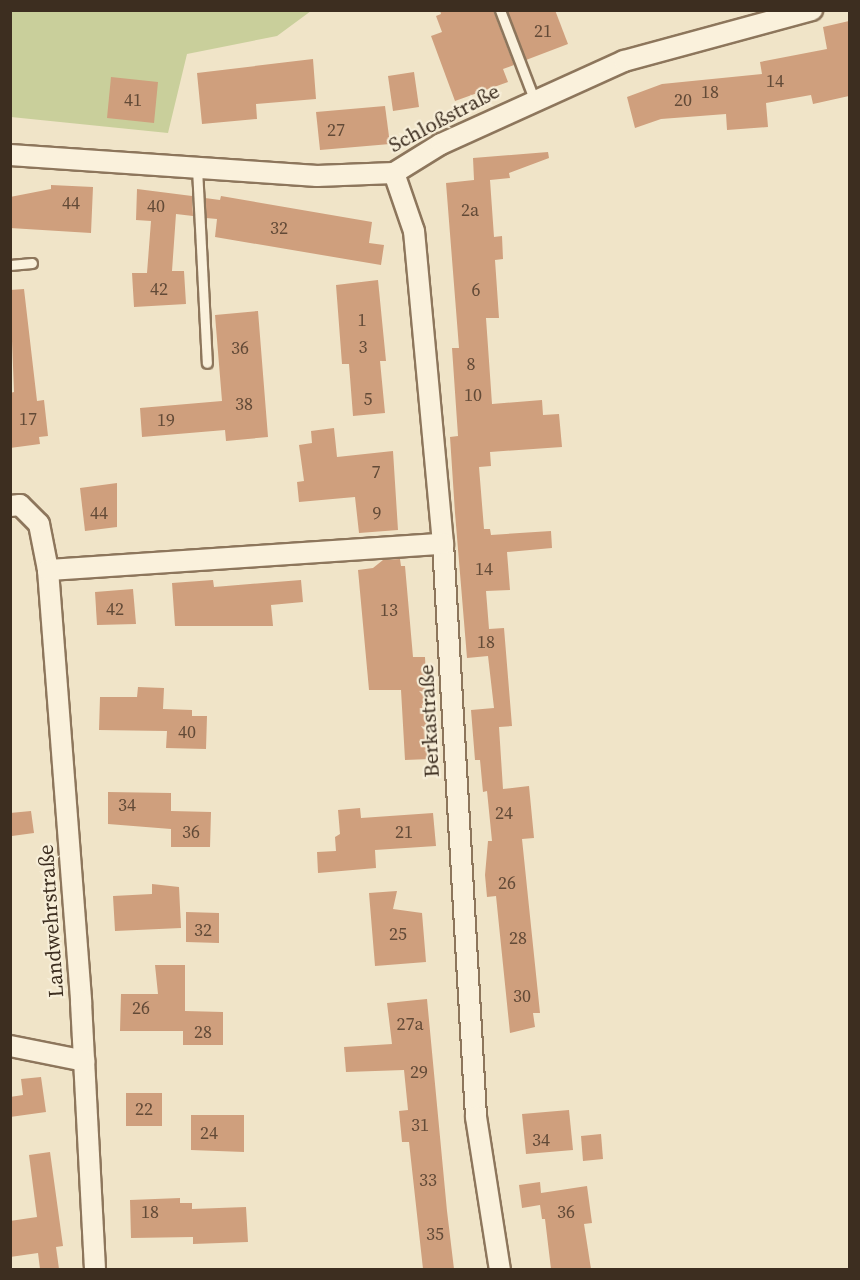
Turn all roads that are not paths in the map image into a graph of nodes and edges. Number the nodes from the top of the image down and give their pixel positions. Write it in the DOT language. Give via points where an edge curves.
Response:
graph roads {
  1 [pos="500,10"];
  2 [pos="813,10"];
  3 [pos="534,99"];
  4 [pos="10,155"];
  5 [pos="197,168"];
  6 [pos="394,172"];
  7 [pos="32,263"];
  8 [pos="10,265"];
  9 [pos="207,363"];
  10 [pos="15,506"];
  11 [pos="443,544"];
  12 [pos="48,570"];
  13 [pos="10,1046"];
  14 [pos="85,1061"];
  15 [pos="96,1269"];
  16 [pos="500,1269"];
  1 -- 3 [label="lane"];
  2 -- 3 [label="street, Schloßstraße" via="624,61"];
  3 -- 6 [label="street, Schloßstraße" via="441,144"];
  4 -- 5 [label="street, Schloßstraße"];
  5 -- 6 [label="street, Schloßstraße" via="317,176"];
  5 -- 9 [label="lane"];
  6 -- 11 [label="street, Berkastraße" via="414,231"];
  7 -- 8 [label="lane"];
  10 -- 12 [label="street, Landwehrstraße" via="39,524"];
  11 -- 12 [label="street"];
  11 -- 16 [label="street, Berkastraße" via="476,1118"];
  12 -- 14 [label="street, Landwehrstraße"];
  13 -- 14 [label="street"];
  14 -- 15 [label="street, Landwehrstraße"];
}
